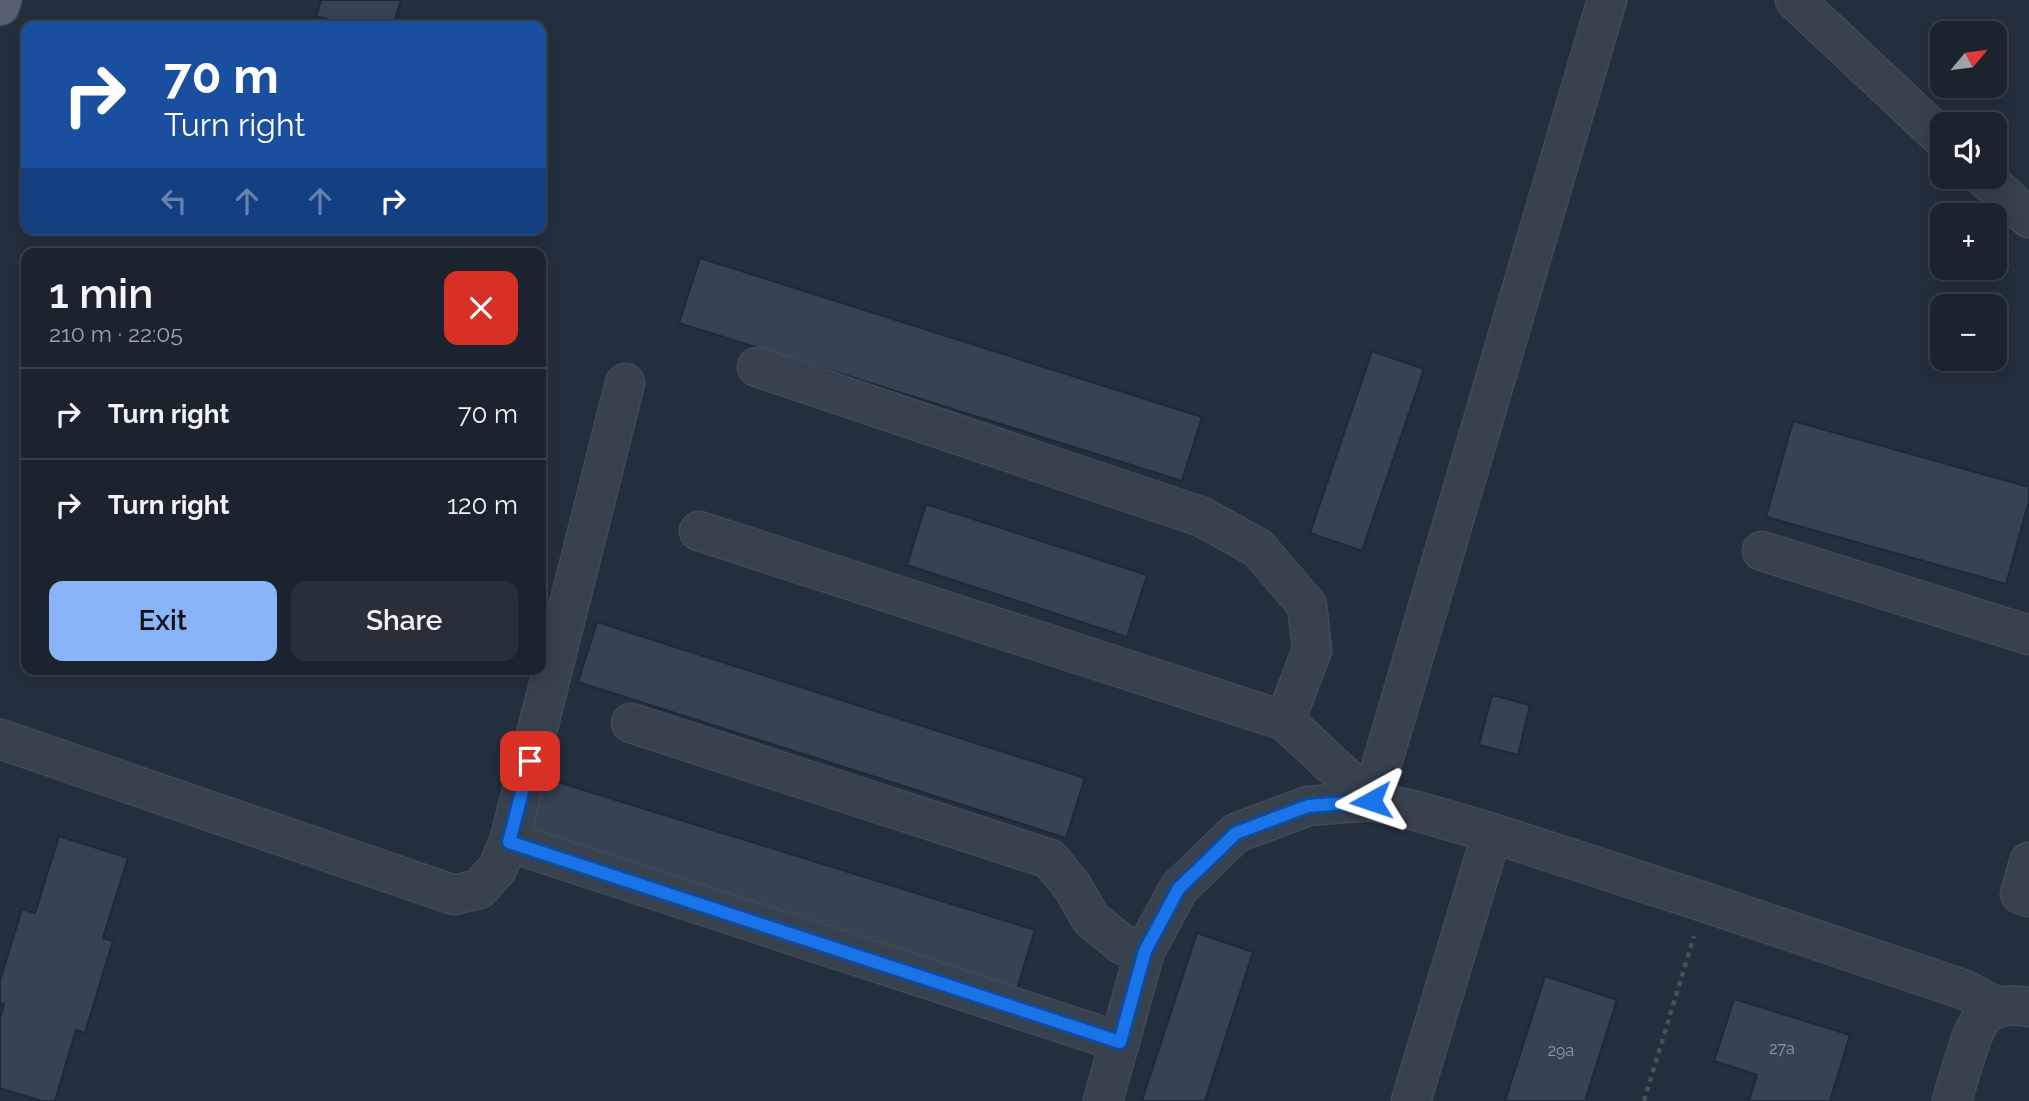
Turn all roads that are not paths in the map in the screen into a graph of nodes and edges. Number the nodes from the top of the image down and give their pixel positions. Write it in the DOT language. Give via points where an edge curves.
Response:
graph roads {
  1 [pos="2,0"];
  2 [pos="1606,0"];
  3 [pos="1795,0"];
  4 [pos="0,6"];
  5 [pos="1930,127"];
  6 [pos="1997,189"];
  7 [pos="2029,218"];
  8 [pos="757,367"];
  9 [pos="625,383"];
  10 [pos="699,531"];
  11 [pos="1762,551"];
  12 [pos="2029,635"];
  13 [pos="1285,721"];
  14 [pos="631,723"];
  15 [pos="0,739"];
  16 [pos="1371,801"];
  17 [pos="1486,831"];
  18 [pos="509,842"];
  19 [pos="2029,862"];
  20 [pos="2029,897"];
  21 [pos="1145,951"];
  22 [pos="2013,1007"];
  23 [pos="1120,1042"];
  24 [pos="1103,1101"];
  25 [pos="1411,1101"];
  26 [pos="1952,1101"];
  1 -- 4 [label="main road"];
  2 -- 16 [label="street"];
  3 -- 5 [label="street"];
  6 -- 7 [label="street"];
  8 -- 13 [label="street" via="1202,517 1258,548 1307,605 1312,650"];
  9 -- 18 [label="street"];
  10 -- 13 [label="street"];
  11 -- 12 [label="street"];
  13 -- 16 [label="street"];
  14 -- 21 [label="street" via="1050,859 1091,919 1123,945"];
  15 -- 18 [label="street" via="454,895 479,889 498,869"];
  16 -- 17 [label="street"];
  16 -- 21 [label="street" via="1308,806 1236,833 1179,888"];
  17 -- 22 [label="street"];
  17 -- 25 [label="street"];
  18 -- 23 [label="street"];
  19 -- 20 [label="street" via="2020,894"];
  21 -- 23 [label="street"];
  22 -- 26 [label="street" via="1983,1016 1973,1031"];
  23 -- 24 [label="street"];
}
